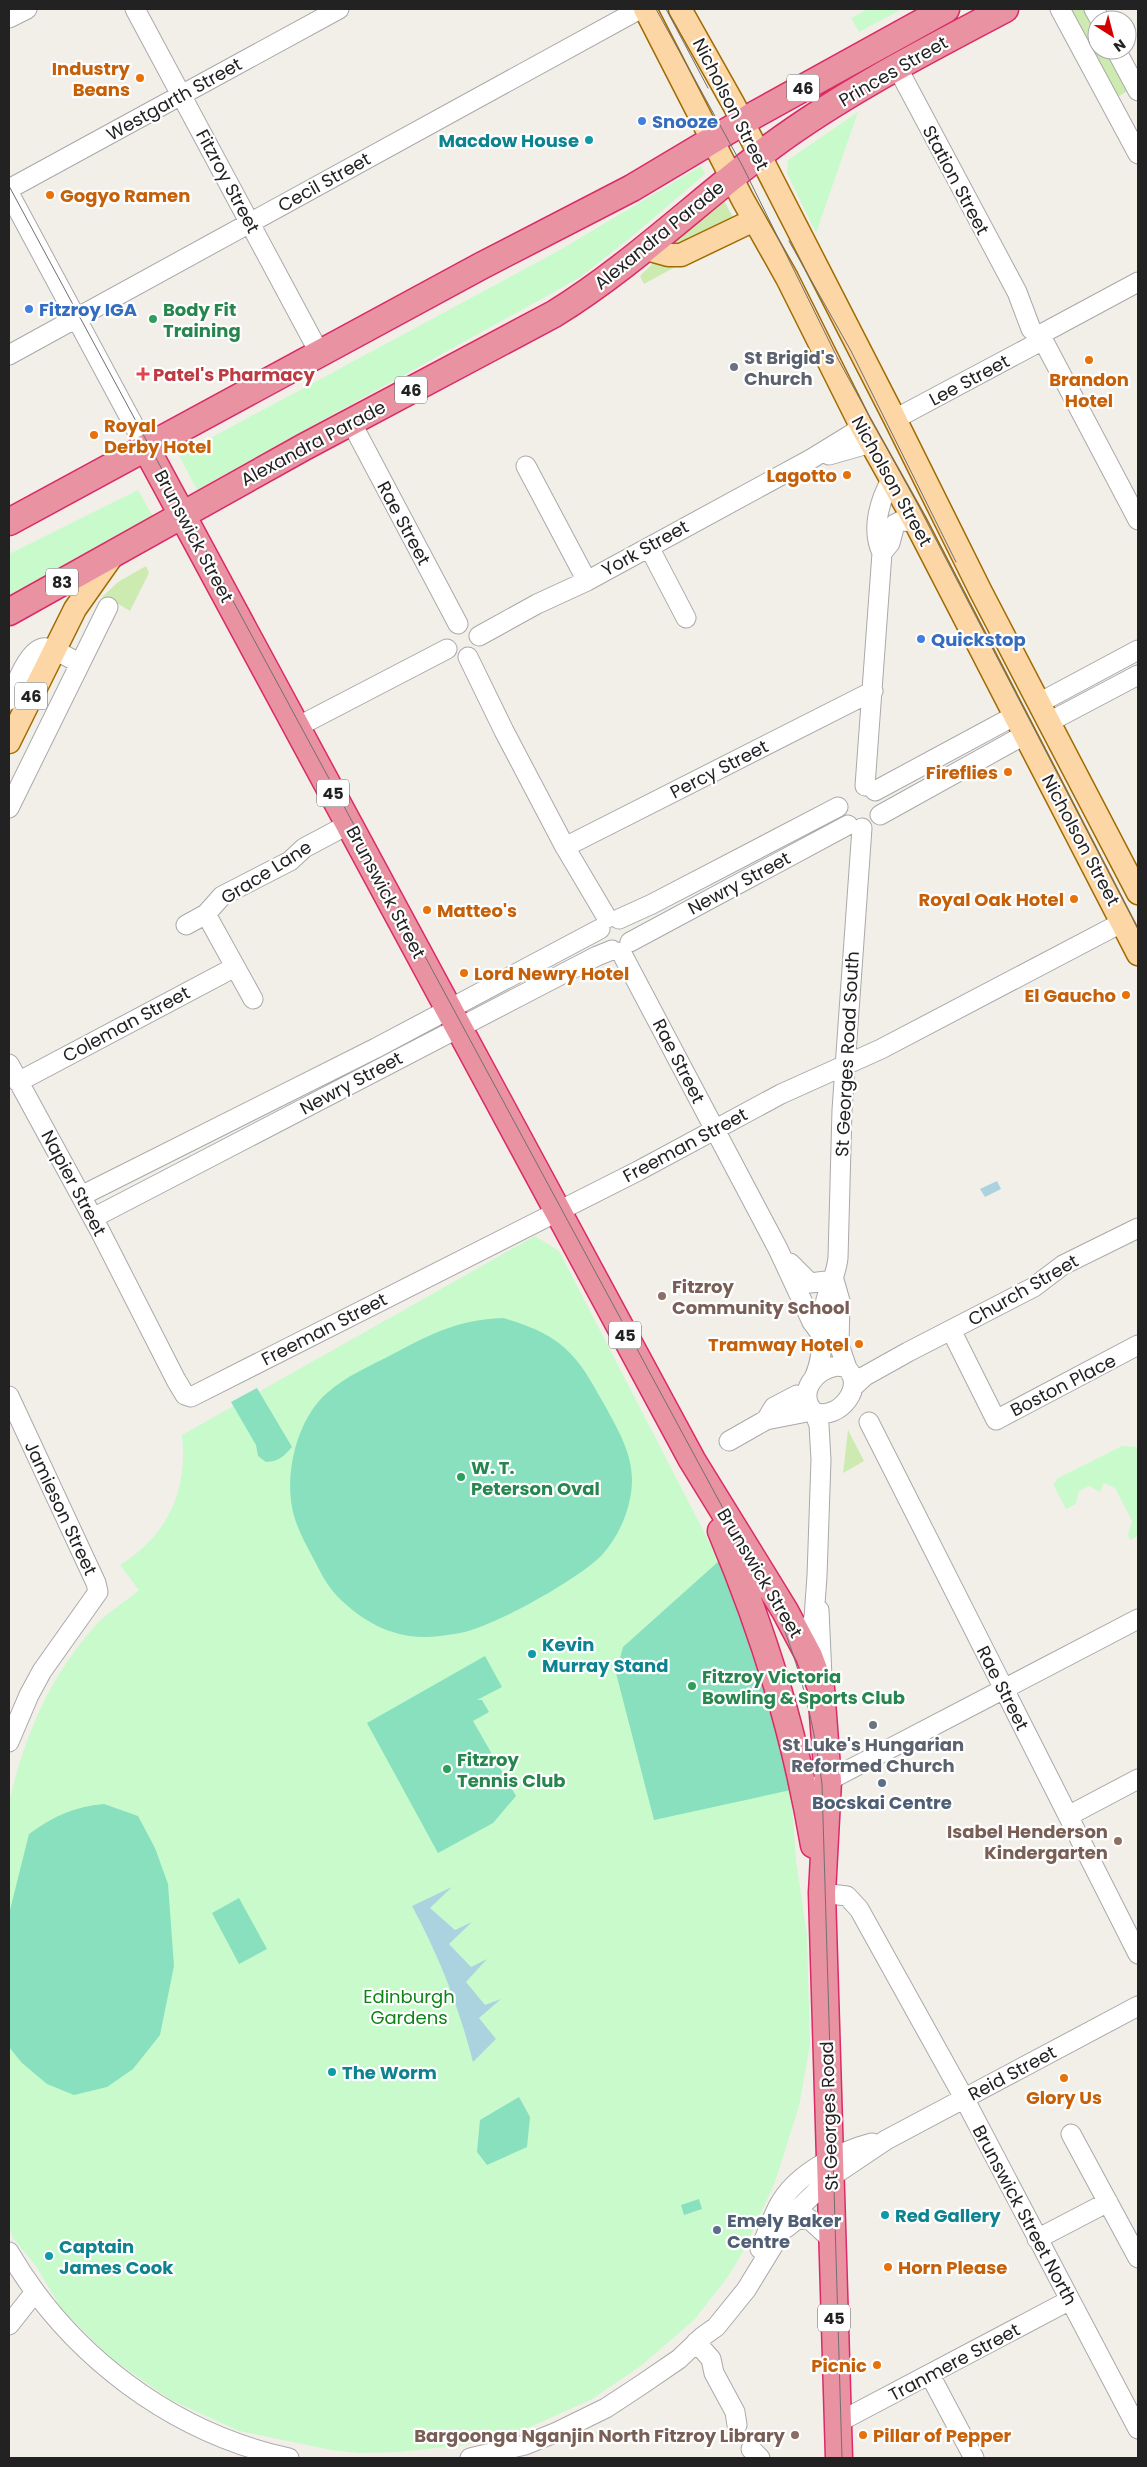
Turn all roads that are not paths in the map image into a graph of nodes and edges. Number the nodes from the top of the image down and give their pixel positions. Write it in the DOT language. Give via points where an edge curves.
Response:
graph roads {
  1 [pos="27,9"];
  2 [pos="135,9"];
  3 [pos="339,9"];
  4 [pos="640,9"];
  5 [pos="645,9"];
  6 [pos="680,9"];
  7 [pos="946,9"];
  8 [pos="1005,9"];
  9 [pos="1060,9"];
  10 [pos="9,18"];
  11 [pos="1121,60"];
  12 [pos="897,67"];
  13 [pos="1138,91"];
  14 [pos="181,95"];
  15 [pos="742,122"];
  16 [pos="713,140"];
  17 [pos="1138,154"];
  18 [pos="759,156"];
  19 [pos="731,177"];
  20 [pos="9,191"];
  21 [pos="754,220"];
  22 [pos="250,223"];
  23 [pos="643,248"];
  24 [pos="1138,282"];
  25 [pos="1138,297"];
  26 [pos="76,318"];
  27 [pos="1045,340"];
  28 [pos="320,354"];
  29 [pos="9,355"];
  30 [pos="896,419"];
  31 [pos="351,422"];
  32 [pos="859,422"];
  33 [pos="871,443"];
  34 [pos="146,448"];
  35 [pos="811,460"];
  36 [pos="526,466"];
  37 [pos="891,480"];
  38 [pos="182,514"];
  39 [pos="878,518"];
  40 [pos="1138,520"];
  41 [pos="9,522"];
  42 [pos="910,522"];
  43 [pos="649,547"];
  44 [pos="115,552"];
  45 [pos="882,553"];
  46 [pos="586,581"];
  47 [pos="981,592"];
  48 [pos="958,605"];
  49 [pos="108,607"];
  50 [pos="9,612"];
  51 [pos="686,618"];
  52 [pos="458,624"];
  53 [pos="479,636"];
  54 [pos="447,649"];
  55 [pos="53,650"];
  56 [pos="1138,650"];
  57 [pos="468,657"];
  58 [pos="79,663"];
  59 [pos="1138,675"];
  60 [pos="873,691"];
  61 [pos="9,700"];
  62 [pos="1044,712"];
  63 [pos="1021,725"];
  64 [pos="297,727"];
  65 [pos="9,742"];
  66 [pos="870,788"];
  67 [pos="838,807"];
  68 [pos="9,808"];
  69 [pos="880,815"];
  70 [pos="349,824"];
  71 [pos="855,827"];
  72 [pos="566,847"];
  73 [pos="1138,892"];
  74 [pos="206,914"];
  75 [pos="609,922"];
  76 [pos="1123,922"];
  77 [pos="186,925"];
  78 [pos="621,948"];
  79 [pos="1138,954"];
  80 [pos="235,967"];
  81 [pos="253,999"];
  82 [pos="454,1018"];
  83 [pos="9,1064"];
  84 [pos="845,1066"];
  85 [pos="18,1082"];
  86 [pos="714,1129"];
  87 [pos="81,1196"];
  88 [pos="557,1210"];
  89 [pos="93,1218"];
  90 [pos="1138,1228"];
  91 [pos="778,1249"];
  92 [pos="834,1280"];
  93 [pos="951,1330"];
  94 [pos="823,1337"];
  95 [pos="1138,1346"];
  96 [pos="850,1375"];
  97 [pos="814,1378"];
  98 [pos="191,1391"];
  99 [pos="797,1395"];
  100 [pos="11,1411"];
  101 [pos="813,1411"];
  102 [pos="835,1411"];
  103 [pos="766,1420"];
  104 [pos="869,1422"];
  105 [pos="729,1441"];
  106 [pos="692,1460"];
  107 [pos="821,1460"];
  108 [pos="817,1576"];
  109 [pos="1138,1619"];
  110 [pos="802,1642"];
  111 [pos="821,1688"];
  112 [pos="1003,1690"];
  113 [pos="784,1704"];
  114 [pos="9,1742"];
  115 [pos="1138,1779"];
  116 [pos="816,1786"];
  117 [pos="1068,1816"];
  118 [pos="822,1893"];
  119 [pos="1138,1954"];
  120 [pos="1138,2006"];
  121 [pos="964,2098"];
  122 [pos="1071,2134"];
  123 [pos="831,2168"];
  124 [pos="1108,2202"];
  125 [pos="780,2234"];
  126 [pos="1037,2239"];
  127 [pos="832,2240"];
  128 [pos="9,2252"];
  129 [pos="1138,2258"];
  130 [pos="14,2278"];
  131 [pos="35,2292"];
  132 [pos="1070,2300"];
  133 [pos="9,2325"];
  134 [pos="699,2339"];
  135 [pos="930,2375"];
  136 [pos="838,2423"];
  137 [pos="738,2425"];
  138 [pos="1138,2429"];
  139 [pos="484,2457"];
  140 [pos="289,2458"];
  141 [pos="839,2458"];
  142 [pos="974,2458"];
  1 -- 10 [label="street"];
  2 -- 14 [label="street, Fitzroy Street"];
  3 -- 14 [label="street, Westgarth Street"];
  4 -- 22 [label="street, Cecil Street"];
  5 -- 16 [label="main road, Nicholson Street"];
  6 -- 15 [label="main road, Nicholson Street"];
  7 -- 15 [label="highway, Princes Street / 46"];
  8 -- 12 [label="highway, Princes Street / 46"];
  9 -- 17 [label="street"];
  11 -- 13 [label="street"];
  12 -- 18 [label="highway, Princes Street / 46"];
  12 -- 27 [label="street, Station Street" via="1017,292 1031,330"];
  14 -- 20 [label="street, Westgarth Street"];
  14 -- 22 [label="street, Fitzroy Street"];
  15 -- 16 [label="highway, 46"];
  15 -- 18 [label="main road, Nicholson Street"];
  16 -- 19 [label="main road, Nicholson Street"];
  16 -- 28 [label="highway, 46" via="632,188"];
  18 -- 19 [label="highway, 46"];
  18 -- 30 [label="main road, Nicholson Street"];
  19 -- 21 [label="main road, Nicholson Street"];
  19 -- 23 [label="highway, Alexandra Parade / 46"];
  20 -- 26 [label="street, Brunswick Street / 45"];
  21 -- 23 [label="main road" via="681,255"];
  21 -- 32 [label="main road, Nicholson Street" via="787,278"];
  22 -- 26 [label="street, Cecil Street"];
  22 -- 28 [label="street, Fitzroy Street"];
  23 -- 31 [label="highway, Alexandra Parade / 46" via="586,294 554,314"];
  24 -- 27 [label="street, Lee Street"];
  25 -- 27 [label="street, Lee Street"];
  26 -- 29 [label="street, Cecil Street"];
  26 -- 34 [label="street, Brunswick Street / 45"];
  27 -- 30 [label="street, Lee Street"];
  27 -- 40 [label="street, Station Street"];
  28 -- 34 [label="highway, 46"];
  30 -- 47 [label="main road, Nicholson Street"];
  31 -- 38 [label="highway, Alexandra Parade / 46"];
  31 -- 52 [label="street, Rae Street"];
  32 -- 33 [label="main road, Nicholson Street"];
  32 -- 35 [label="street, York Street" via="855,432"];
  33 -- 35 [label="street, York Street"];
  33 -- 37 [label="main road, Nicholson Street"];
  34 -- 38 [label="highway, Brunswick Street / 45"];
  34 -- 41 [label="highway, 46"];
  35 -- 43 [label="street, York Street"];
  36 -- 46 [label="street"];
  37 -- 39 [label="street" via="880,503"];
  37 -- 42 [label="main road, Nicholson Street"];
  38 -- 44 [label="highway, Alexandra Parade / 46"];
  38 -- 64 [label="highway, Brunswick Street / 45"];
  39 -- 42 [label="street"];
  39 -- 45 [label="street" via="878,544"];
  42 -- 45 [label="street" via="895,524 890,543"];
  42 -- 48 [label="main road, Nicholson Street"];
  43 -- 46 [label="street, York Street"];
  43 -- 51 [label="street"];
  44 -- 50 [label="highway, Alexandra Parade / 83"];
  44 -- 55 [label="main road, 46" via="74,609"];
  45 -- 60 [label="street"];
  46 -- 53 [label="street, York Street"];
  47 -- 48 [label="main road"];
  47 -- 62 [label="main road, Nicholson Street"];
  48 -- 63 [label="main road, Nicholson Street"];
  49 -- 58 [label="street"];
  52 -- 53 [label="street" via="473,626"];
  52 -- 54 [label="street" via="450,628 446,636"];
  53 -- 57 [label="street" via="478,649"];
  54 -- 57 [label="street" via="456,656"];
  54 -- 64 [label="street"];
  55 -- 58 [label="street"];
  55 -- 61 [label="street" via="44,648 32,654"];
  55 -- 65 [label="main road, 46"];
  56 -- 62 [label="street"];
  57 -- 72 [label="street"];
  58 -- 68 [label="street"];
  59 -- 62 [label="street"];
  60 -- 66 [label="street"];
  60 -- 72 [label="street, Percy Street"];
  62 -- 73 [label="main road, Nicholson Street"];
  63 -- 66 [label="street"];
  63 -- 69 [label="street"];
  63 -- 76 [label="main road, Nicholson Street"];
  64 -- 70 [label="highway, Brunswick Street / 45"];
  66 -- 67 [label="street" via="852,786 839,800"];
  66 -- 69 [label="street" via="881,802"];
  67 -- 71 [label="street" via="839,814"];
  67 -- 75 [label="street, Newry Street" via="652,904"];
  69 -- 71 [label="street" via="873,824"];
  70 -- 74 [label="street, Grace Lane" via="304,848 290,861 222,896"];
  70 -- 82 [label="highway, Brunswick Street / 45"];
  71 -- 78 [label="street, Newry Street"];
  71 -- 84 [label="street, St Georges Road South"];
  72 -- 75 [label="street"];
  74 -- 77 [label="street, Grace Lane"];
  74 -- 80 [label="street"];
  75 -- 78 [label="street" via="628,932"];
  75 -- 78 [label="street" via="601,938"];
  75 -- 82 [label="street, Newry Street"];
  76 -- 79 [label="main road, Nicholson Street"];
  76 -- 84 [label="street, Freeman Street"];
  78 -- 82 [label="street, Newry Street"];
  78 -- 86 [label="street, Rae Street"];
  80 -- 81 [label="street"];
  80 -- 85 [label="street, Coleman Street"];
  82 -- 87 [label="street, Newry Street"];
  82 -- 88 [label="highway, Brunswick Street / 45"];
  82 -- 89 [label="street, Newry Street"];
  83 -- 85 [label="street, Napier Street"];
  84 -- 86 [label="street, Freeman Street" via="781,1094"];
  84 -- 92 [label="street, St Georges Road South"];
  85 -- 87 [label="street, Napier Street"];
  86 -- 88 [label="street, Freeman Street"];
  86 -- 91 [label="street, Rae Street"];
  87 -- 89 [label="street, Napier Street"];
  88 -- 98 [label="street, Freeman Street" via="201,1394"];
  88 -- 106 [label="highway, Brunswick Street / 45"];
  89 -- 98 [label="street, Napier Street" via="176,1380"];
  90 -- 93 [label="street, Church Street" via="1063,1265 1034,1287"];
  91 -- 92 [label="street, Rae Street" via="810,1283"];
  91 -- 94 [label="street, Rae Street" via="812,1322"];
  92 -- 94 [label="street, St Georges Road South" via="826,1303"];
  92 -- 96 [label="street, St Georges Road South" via="840,1301 839,1345"];
  93 -- 95 [label="street, Boston Place" via="996,1420"];
  93 -- 96 [label="street, Church Street" via="865,1376"];
  94 -- 97 [label="street, St Georges Road South" via="821,1362"];
  96 -- 97 [label="street" via="840,1366 828,1368"];
  96 -- 102 [label="street" via="850,1395"];
  97 -- 101 [label="street" via="807,1395"];
  99 -- 103 [label="street" via="774,1407"];
  100 -- 114 [label="street, Jamieson Street" via="97,1586 98,1594 42,1671"];
  101 -- 102 [label="street" via="825,1415"];
  101 -- 103 [label="street"];
  101 -- 107 [label="street" via="819,1425"];
  102 -- 107 [label="street"];
  103 -- 105 [label="street"];
  104 -- 112 [label="street, Rae Street"];
  106 -- 110 [label="highway, Brunswick Street / 45"];
  106 -- 113 [label="highway, Brunswick Street / 45" via="756,1620"];
  107 -- 108 [label="street"];
  108 -- 110 [label="street" via="814,1618"];
  108 -- 111 [label="street"];
  109 -- 112 [label="street"];
  110 -- 111 [label="highway, Brunswick Street / 45"];
  111 -- 116 [label="highway, St Georges Road / 45" via="826,1729"];
  112 -- 116 [label="street"];
  112 -- 117 [label="street, Rae Street"];
  113 -- 116 [label="highway, St Georges Road / 45"];
  115 -- 117 [label="street"];
  116 -- 118 [label="highway, St Georges Road / 45"];
  117 -- 119 [label="street, Rae Street"];
  118 -- 121 [label="street, Brunswick Street North" via="847,1896 854,1901"];
  118 -- 123 [label="highway, St Georges Road / 45"];
  120 -- 121 [label="street, Reid Street"];
  121 -- 123 [label="street, Reid Street" via="886,2140 843,2152"];
  121 -- 126 [label="street, Brunswick Street North"];
  122 -- 124 [label="street"];
  123 -- 125 [label="street"];
  123 -- 127 [label="highway, St Georges Road / 45"];
  123 -- 134 [label="street" via="799,2181 782,2199 756,2257"];
  124 -- 126 [label="street"];
  124 -- 129 [label="street"];
  125 -- 127 [label="street" via="796,2220 808,2218"];
  125 -- 134 [label="street" via="746,2290 716,2327"];
  126 -- 132 [label="street, Brunswick Street North"];
  127 -- 136 [label="highway, St Georges Road / 45"];
  128 -- 130 [label="street"];
  130 -- 131 [label="street"];
  131 -- 133 [label="street"];
  131 -- 140 [label="street" via="63,2328 131,2388 206,2430 246,2447"];
  132 -- 135 [label="street, Tranmere Street"];
  132 -- 138 [label="street, Brunswick Street North"];
  134 -- 137 [label="street" via="711,2359"];
  134 -- 139 [label="street" via="666,2368 599,2412 544,2438"];
  135 -- 136 [label="street, Tranmere Street"];
  135 -- 142 [label="street"];
  136 -- 141 [label="highway, St Georges Road / 45"];
}
